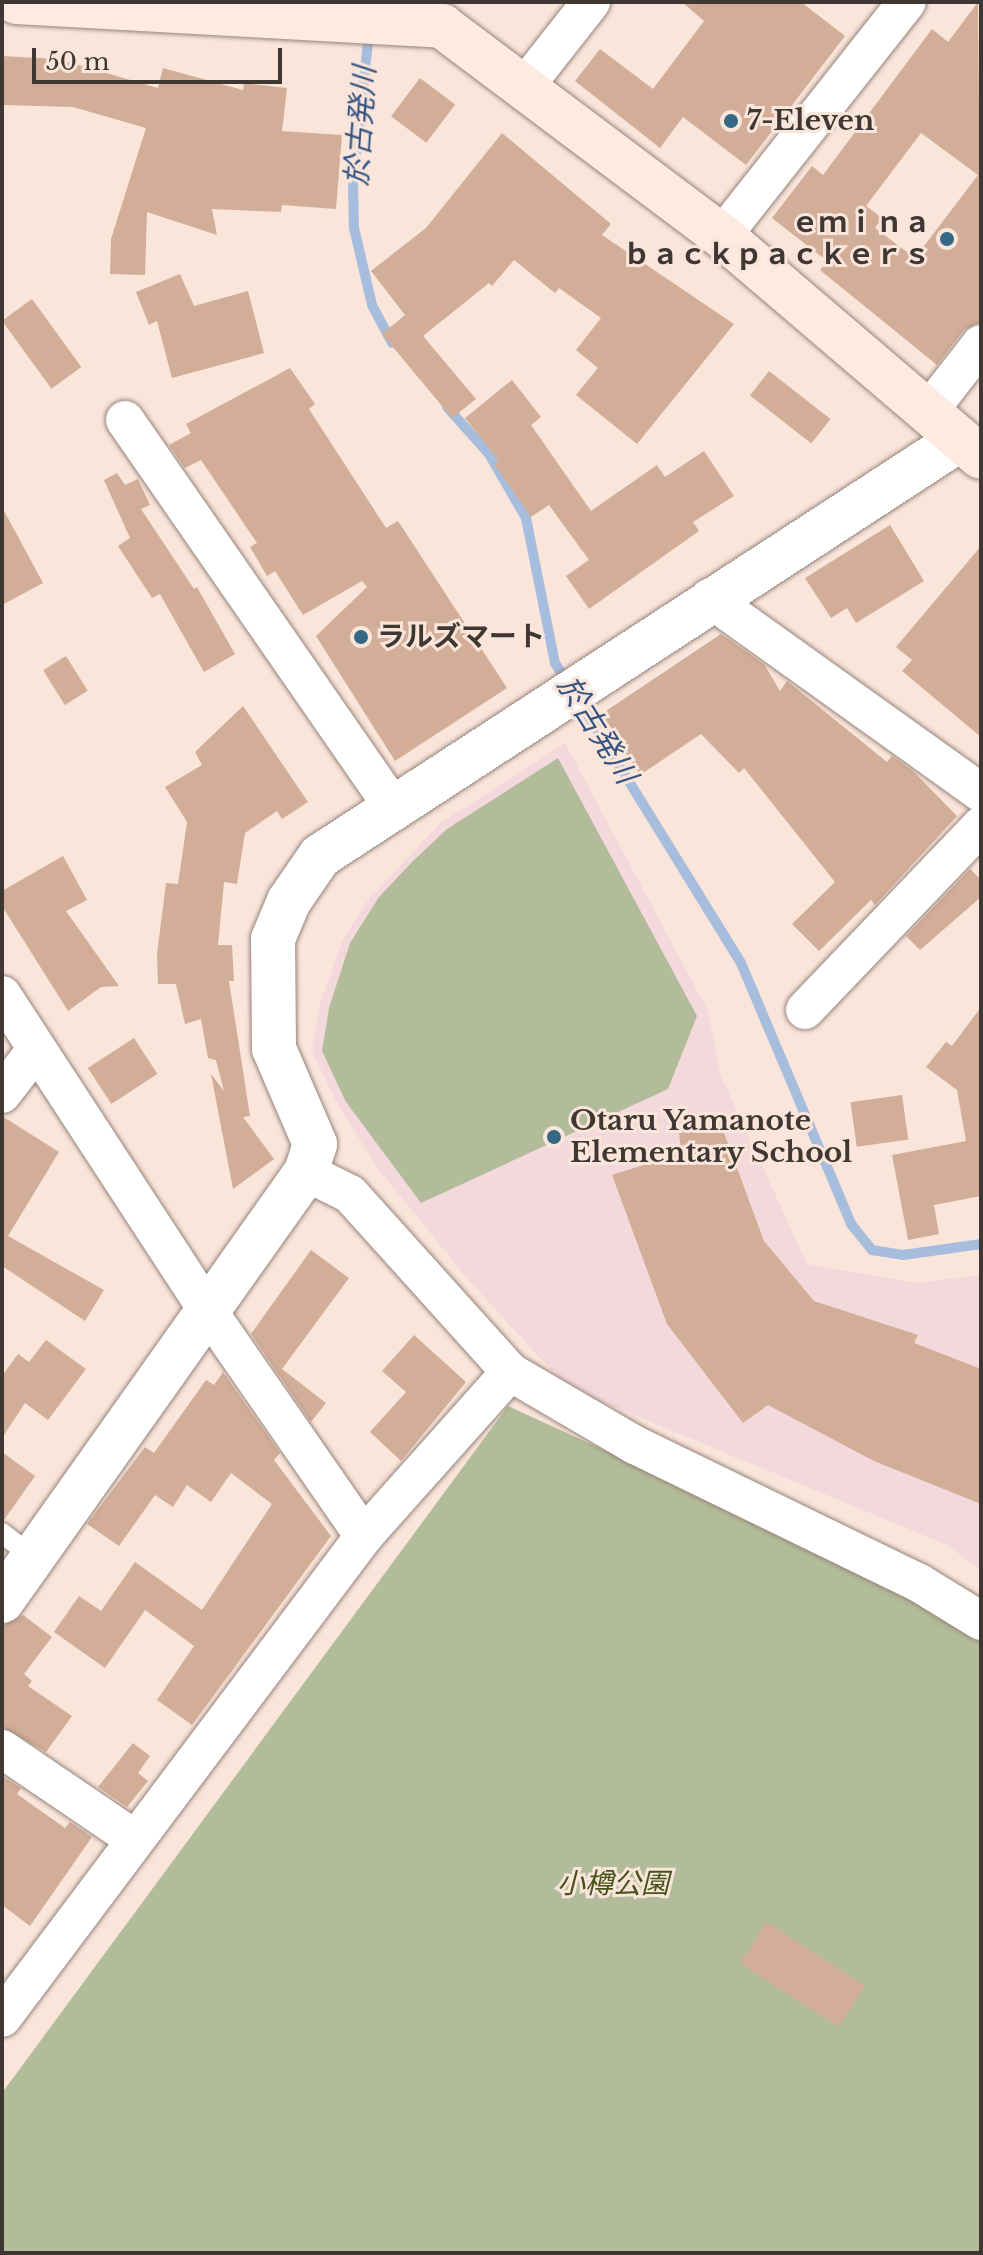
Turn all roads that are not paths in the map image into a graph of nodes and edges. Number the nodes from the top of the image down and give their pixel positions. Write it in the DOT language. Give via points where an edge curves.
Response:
graph roads {
  1 [pos="16,2"];
  2 [pos="591,2"];
  3 [pos="907,2"];
  4 [pos="85,5"];
  5 [pos="427,18"];
  6 [pos="525,86"];
  7 [pos="722,236"];
  8 [pos="981,344"];
  9 [pos="125,420"];
  10 [pos="956,436"];
  11 [pos="709,598"];
  12 [pos="981,793"];
  13 [pos="393,807"];
  14 [pos="981,826"];
  15 [pos="2,995"];
  16 [pos="805,1010"];
  17 [pos="35,1051"];
  18 [pos="2,1094"];
  19 [pos="306,1172"];
  20 [pos="208,1311"];
  21 [pos="510,1372"];
  22 [pos="364,1536"];
  23 [pos="18,1546"];
  24 [pos="2,1601"];
  25 [pos="981,1621"];
  26 [pos="2,1749"];
  27 [pos="133,1838"];
  28 [pos="2,2018"];
  1 -- 4 [label="main road"];
  2 -- 6 [label="street"];
  3 -- 7 [label="street"];
  4 -- 5 [label="main road" via="339,24"];
  5 -- 6 [label="main road"];
  6 -- 7 [label="main road"];
  7 -- 10 [label="main road"];
  8 -- 10 [label="street"];
  9 -- 13 [label="street"];
  10 -- 11 [label="street"];
  11 -- 12 [label="street"];
  11 -- 13 [label="street"];
  13 -- 19 [label="street" via="320,856 289,901 273,939 274,1049 315,1144"];
  14 -- 16 [label="street"];
  15 -- 17 [label="street"];
  17 -- 18 [label="street"];
  17 -- 20 [label="street"];
  19 -- 20 [label="street"];
  19 -- 21 [label="street" via="350,1194"];
  20 -- 22 [label="street"];
  20 -- 23 [label="street"];
  21 -- 22 [label="street"];
  21 -- 25 [label="street" via="635,1445 919,1583"];
  22 -- 27 [label="street"];
  23 -- 24 [label="street"];
  26 -- 27 [label="street"];
  27 -- 28 [label="street"];
}
